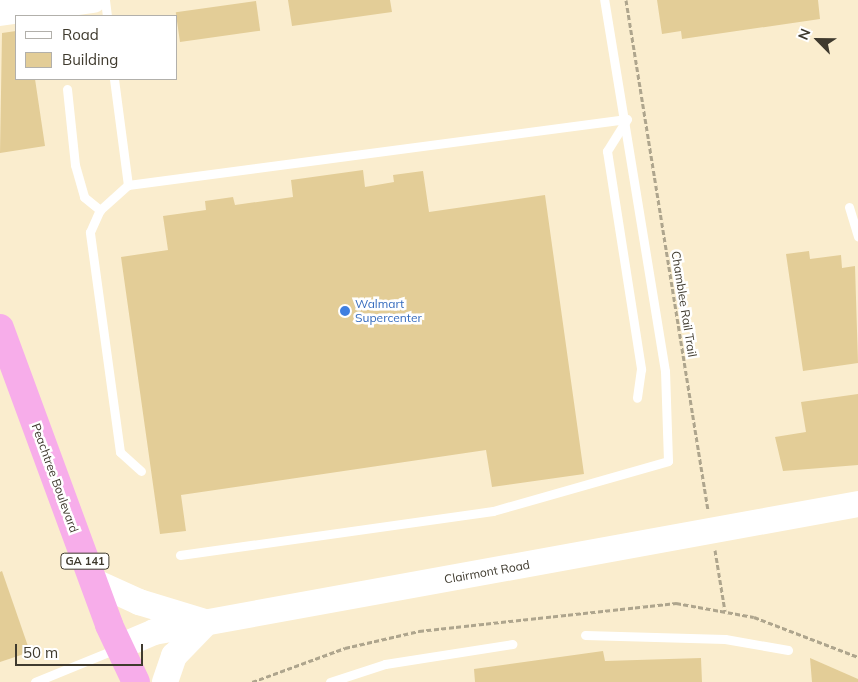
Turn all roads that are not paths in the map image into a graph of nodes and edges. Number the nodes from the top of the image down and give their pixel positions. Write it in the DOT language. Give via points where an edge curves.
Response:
graph roads {
  1 [pos="93,0"];
  2 [pos="105,0"];
  3 [pos="604,0"];
  4 [pos="0,13"];
  5 [pos="107,15"];
  6 [pos="114,80"];
  7 [pos="67,89"];
  8 [pos="627,119"];
  9 [pos="128,185"];
  10 [pos="849,207"];
  11 [pos="100,210"];
  12 [pos="858,237"];
  13 [pos="0,328"];
  14 [pos="637,398"];
  15 [pos="140,471"];
  16 [pos="858,504"];
  17 [pos="180,555"];
  18 [pos="93,581"];
  19 [pos="210,622"];
  20 [pos="585,635"];
  21 [pos="512,644"];
  22 [pos="118,647"];
  23 [pos="788,650"];
  24 [pos="35,682"];
  25 [pos="136,682"];
  26 [pos="165,682"];
  27 [pos="330,682"];
  1 -- 4 [label="main road"];
  2 -- 5 [label="lane"];
  3 -- 8 [label="lane"];
  6 -- 9 [label="lane"];
  7 -- 11 [label="lane" via="75,164 84,197"];
  8 -- 9 [label="lane"];
  8 -- 14 [label="lane" via="607,151 641,369"];
  8 -- 17 [label="lane" via="665,371 668,460 493,511"];
  9 -- 11 [label="lane"];
  10 -- 12 [label="lane"];
  11 -- 15 [label="lane" via="90,232 120,452"];
  13 -- 18 [label="highway, Peachtree Boulevard / GA 141"];
  16 -- 19 [label="main road, Clairmont Road"];
  18 -- 19 [label="main road" via="139,602"];
  18 -- 22 [label="highway, Peachtree Boulevard / GA 141"];
  19 -- 22 [label="main road, Clairmont Road" via="144,634"];
  19 -- 26 [label="main road" via="174,656"];
  20 -- 23 [label="lane" via="725,638"];
  21 -- 27 [label="lane" via="385,664"];
  22 -- 24 [label="lane"];
  22 -- 25 [label="highway, Peachtree Boulevard / GA 141"];
}
